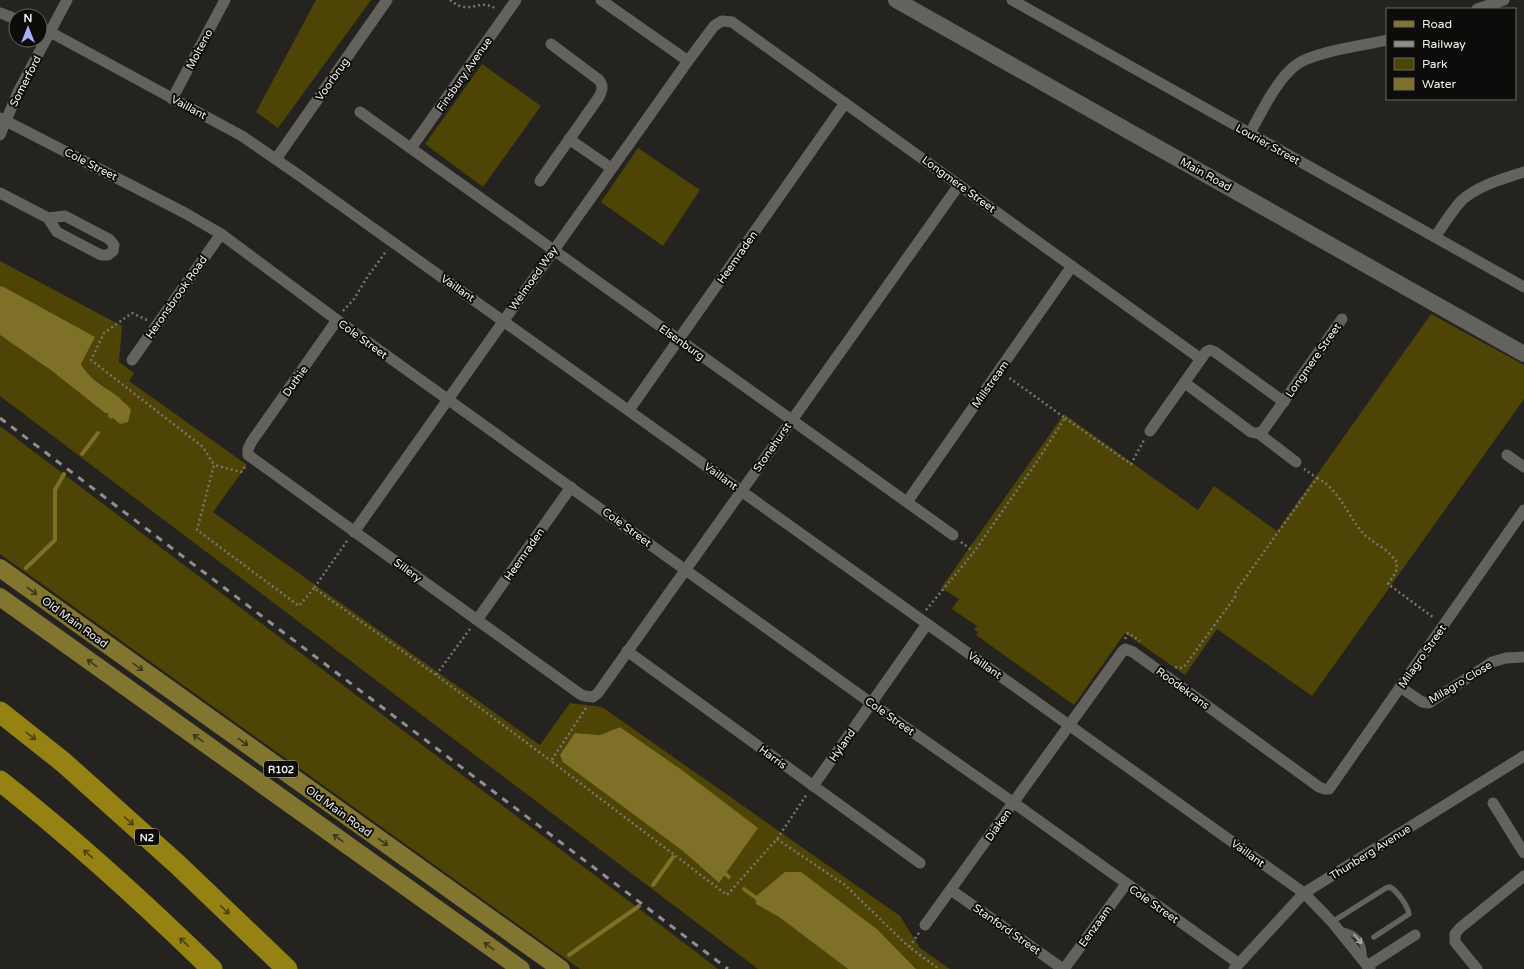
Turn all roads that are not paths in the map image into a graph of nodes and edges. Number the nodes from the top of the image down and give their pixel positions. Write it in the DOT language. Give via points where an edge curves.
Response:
graph roads {
  1 [pos="67,0"];
  2 [pos="225,0"];
  3 [pos="387,0"];
  4 [pos="516,0"];
  5 [pos="600,0"];
  6 [pos="896,0"];
  7 [pos="1012,0"];
  8 [pos="1504,0"];
  9 [pos="1026,3"];
  10 [pos="1480,8"];
  11 [pos="48,26"];
  12 [pos="714,26"];
  13 [pos="48,32"];
  14 [pos="1386,40"];
  15 [pos="551,44"];
  16 [pos="37,48"];
  17 [pos="688,61"];
  18 [pos="172,99"];
  19 [pos="845,103"];
  20 [pos="360,112"];
  21 [pos="3,119"];
  22 [pos="1250,133"];
  23 [pos="0,135"];
  24 [pos="570,138"];
  25 [pos="411,148"];
  26 [pos="276,159"];
  27 [pos="611,168"];
  28 [pos="1524,172"];
  29 [pos="540,181"];
  30 [pos="959,185"];
  31 [pos="0,193"];
  32 [pos="48,218"];
  33 [pos="221,234"];
  34 [pos="1434,237"];
  35 [pos="553,250"];
  36 [pos="1072,266"];
  37 [pos="1524,287"];
  38 [pos="1342,319"];
  39 [pos="337,320"];
  40 [pos="504,320"];
  41 [pos="678,340"];
  42 [pos="1521,351"];
  43 [pos="1202,359"];
  44 [pos="132,360"];
  45 [pos="1185,383"];
  46 [pos="447,399"];
  47 [pos="1284,402"];
  48 [pos="629,410"];
  49 [pos="792,420"];
  50 [pos="1150,431"];
  51 [pos="1258,434"];
  52 [pos="1507,455"];
  53 [pos="252,458"];
  54 [pos="1296,462"];
  55 [pos="1524,467"];
  56 [pos="571,487"];
  57 [pos="741,491"];
  58 [pos="908,502"];
  59 [pos="1524,510"];
  60 [pos="354,532"];
  61 [pos="953,536"];
  62 [pos="0,568"];
  63 [pos="685,569"];
  64 [pos="0,598"];
  65 [pos="477,620"];
  66 [pos="924,621"];
  67 [pos="627,651"];
  68 [pos="1524,657"];
  69 [pos="1400,687"];
  70 [pos="593,697"];
  71 [pos="871,704"];
  72 [pos="0,712"];
  73 [pos="1070,725"];
  74 [pos="1524,756"];
  75 [pos="0,781"];
  76 [pos="1315,784"];
  77 [pos="813,786"];
  78 [pos="1014,803"];
  79 [pos="1493,803"];
  80 [pos="1524,853"];
  81 [pos="920,863"];
  82 [pos="1524,876"];
  83 [pos="1126,884"];
  84 [pos="951,890"];
  85 [pos="1304,893"];
  86 [pos="925,925"];
  87 [pos="1335,925"];
  88 [pos="1415,935"];
  89 [pos="1374,937"];
  90 [pos="1236,966"];
  91 [pos="1367,966"];
  92 [pos="212,969"];
  93 [pos="287,969"];
  94 [pos="521,969"];
  95 [pos="561,969"];
  96 [pos="1064,969"];
  97 [pos="1477,969"];
  1 -- 11 [label="street, Somerford"];
  2 -- 18 [label="street, Molteno"];
  3 -- 26 [label="street, Voorbrug"];
  4 -- 25 [label="street, Finsbury Avenue"];
  5 -- 17 [label="street"];
  6 -- 42 [label="main road, Main Road"];
  7 -- 9 [label="street, Lourier Street"];
  8 -- 10 [label="street"];
  9 -- 22 [label="street, Lourier Street"];
  12 -- 17 [label="street, Welmoed Way"];
  12 -- 19 [label="street, Longmere Street" via="722,21 732,22"];
  13 -- 18 [label="street, Vaillant"];
  14 -- 22 [label="street" via="1319,55 1296,65 1279,83"];
  15 -- 24 [label="street" via="595,76 602,86 599,97"];
  16 -- 21 [label="street, Somerford"];
  17 -- 27 [label="street, Welmoed Way"];
  18 -- 26 [label="street, Vaillant" via="242,136"];
  19 -- 30 [label="street, Longmere Street"];
  19 -- 41 [label="street, Heemraden"];
  20 -- 25 [label="street, Elsenburg"];
  21 -- 23 [label="street, Somerford"];
  21 -- 33 [label="street, Cole Street"];
  22 -- 34 [label="street, Lourier Street"];
  24 -- 27 [label="street"];
  24 -- 29 [label="street"];
  25 -- 35 [label="street, Elsenburg"];
  26 -- 40 [label="street, Vaillant"];
  27 -- 35 [label="street, Welmoed Way"];
  28 -- 34 [label="street" via="1474,191 1462,200"];
  30 -- 36 [label="street, Longmere Street"];
  30 -- 49 [label="street, Stonehurst"];
  31 -- 32 [label="street"];
  32 -- 32 [label="street" via="65,216 110,239 114,244 113,251 105,256 57,232"];
  33 -- 39 [label="street, Cole Street"];
  33 -- 44 [label="street, Heronsbrook Road"];
  34 -- 37 [label="street, Lourier Street"];
  35 -- 40 [label="street, Welmoed Way"];
  35 -- 41 [label="street, Elsenburg"];
  36 -- 43 [label="street, Longmere Street"];
  36 -- 58 [label="street, Millstream"];
  38 -- 47 [label="street, Longmere Street"];
  39 -- 46 [label="street, Cole Street"];
  39 -- 53 [label="street, Duthie" via="252,441 247,452"];
  40 -- 46 [label="street, Welmoed Way"];
  40 -- 48 [label="street, Vaillant"];
  41 -- 48 [label="street, Heemraden"];
  41 -- 49 [label="street, Elsenburg"];
  43 -- 45 [label="street"];
  43 -- 47 [label="street, Longmere Street" via="1212,350"];
  45 -- 50 [label="street"];
  45 -- 51 [label="street"];
  46 -- 56 [label="street, Cole Street"];
  46 -- 60 [label="street, Welmoed Way"];
  47 -- 51 [label="street, Longmere Street" via="1264,430"];
  48 -- 57 [label="street, Vaillant"];
  49 -- 57 [label="street, Stonehurst"];
  49 -- 58 [label="street, Elsenburg"];
  51 -- 54 [label="street"];
  52 -- 55 [label="street"];
  53 -- 60 [label="street, Sillery"];
  56 -- 63 [label="street, Cole Street"];
  56 -- 65 [label="street, Heemraden"];
  57 -- 63 [label="street, Stonehurst"];
  57 -- 66 [label="street, Vaillant"];
  58 -- 61 [label="street, Elsenburg"];
  59 -- 69 [label="street, Milagro Street"];
  60 -- 65 [label="street, Sillery"];
  62 -- 95 [label="main road, Old Main Road / R102, one-way"];
  63 -- 67 [label="street, Stonehurst"];
  63 -- 71 [label="street, Cole Street"];
  94 -- 64 [label="main road, Old Main Road / R102, one-way"];
  65 -- 70 [label="street, Sillery" via="580,694"];
  66 -- 71 [label="street, Hyland"];
  66 -- 73 [label="street, Vaillant"];
  67 -- 70 [label="street, Stonehurst"];
  67 -- 77 [label="street, Harris"];
  68 -- 69 [label="street, Milagro Close" via="1492,662 1429,703 1422,702"];
  69 -- 76 [label="street, Milagro Street" via="1331,787 1324,789"];
  71 -- 77 [label="street, Hyland"];
  71 -- 78 [label="street, Cole Street"];
  72 -- 93 [label="highway, N2, one-way" via="62,762 177,864"];
  73 -- 76 [label="street, Roodekrans" via="1125,649 1133,652"];
  73 -- 78 [label="street, Diaken"];
  73 -- 85 [label="street, Vaillant"];
  74 -- 85 [label="street, Thunberg Avenue"];
  92 -- 75 [label="highway, one-way" via="144,904 34,807"];
  77 -- 81 [label="street, Harris"];
  78 -- 83 [label="street, Cole Street"];
  78 -- 84 [label="street, Diaken"];
  79 -- 80 [label="street"];
  82 -- 97 [label="street" via="1455,934 1455,942"];
  83 -- 90 [label="street, Cole Street"];
  83 -- 96 [label="street, Eenzaam"];
  84 -- 86 [label="street, Diaken"];
  84 -- 96 [label="street, Stanford Street"];
  85 -- 87 [label="street, Vaillant"];
  85 -- 90 [label="street, Thunberg Avenue"];
  87 -- 89 [label="lane" via="1386,888 1390,888 1395,891 1409,914"];
  87 -- 91 [label="street, Vaillant"];
  88 -- 91 [label="street"];
}
